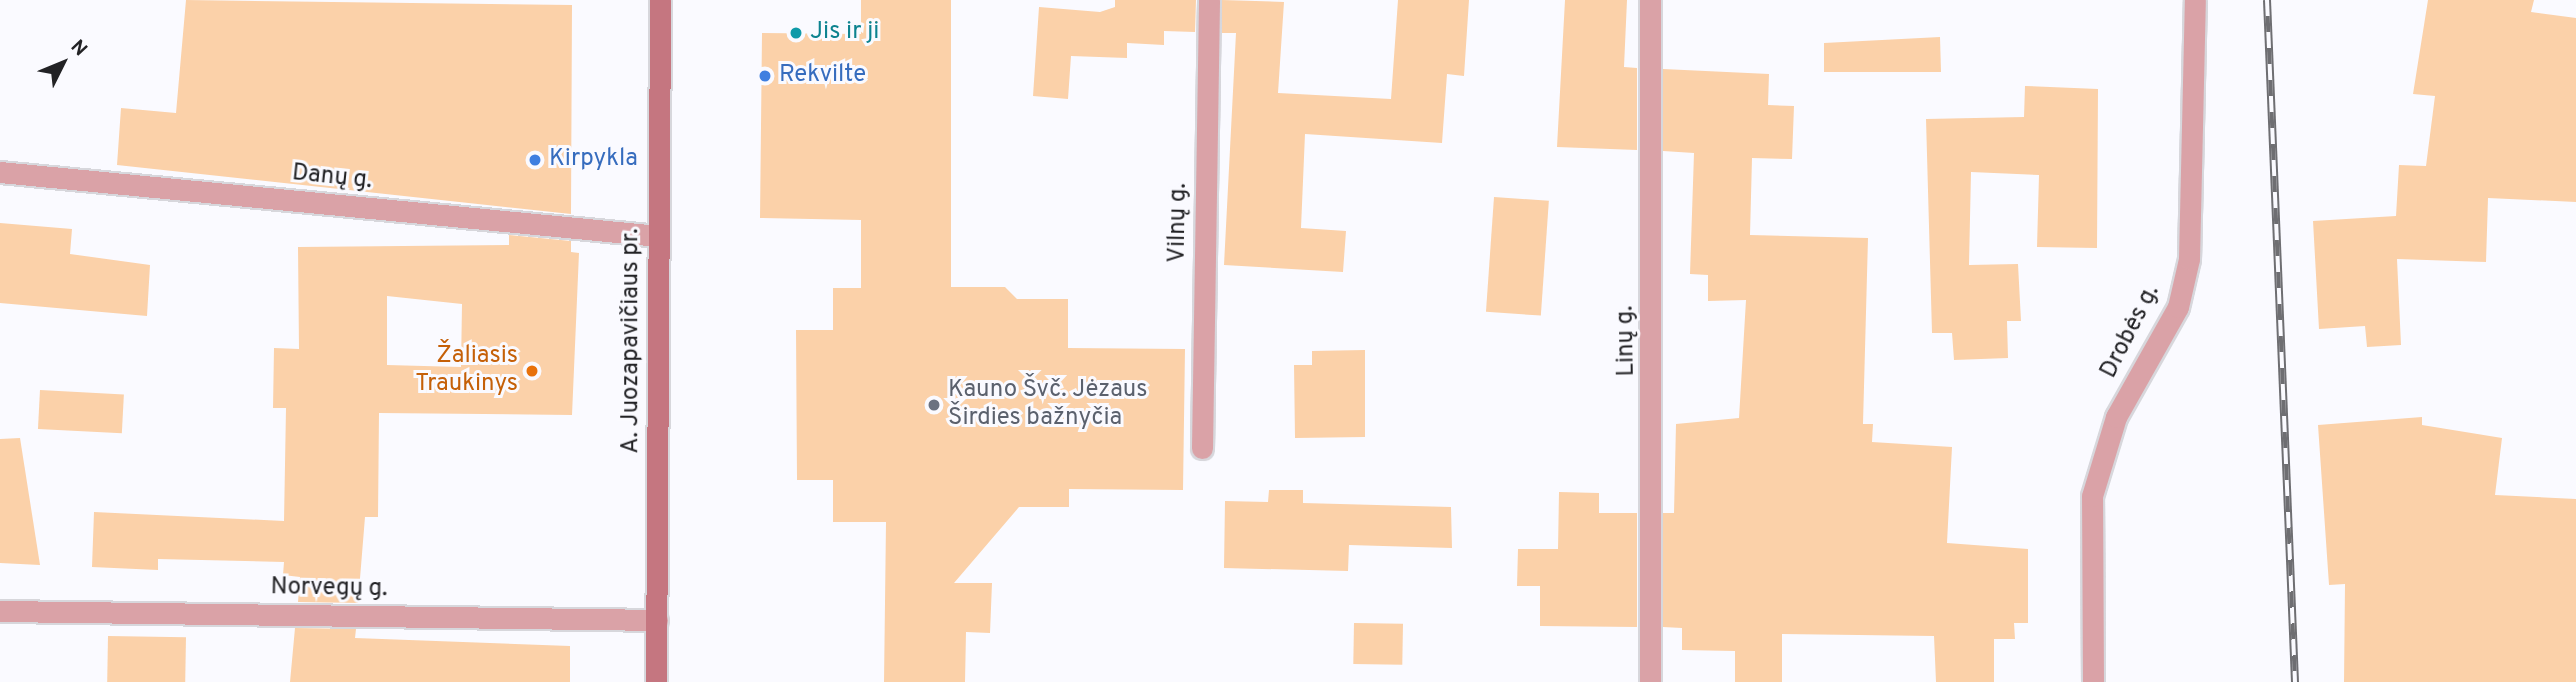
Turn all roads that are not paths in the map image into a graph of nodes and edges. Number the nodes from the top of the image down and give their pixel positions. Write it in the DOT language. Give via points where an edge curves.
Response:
graph roads {
  1 [pos="660,0"];
  2 [pos="1209,0"];
  3 [pos="1650,0"];
  4 [pos="2195,0"];
  5 [pos="0,172"];
  6 [pos="659,236"];
  7 [pos="1202,448"];
  8 [pos="0,611"];
  9 [pos="657,620"];
  10 [pos="656,682"];
  11 [pos="1650,682"];
  12 [pos="2093,682"];
  1 -- 6 [label="main road, A. Juozapavičiaus pr."];
  2 -- 7 [label="street, Vilnų g."];
  3 -- 11 [label="street, Linų g."];
  4 -- 12 [label="street, Drobės g." via="2189,259 2178,307 2116,417 2092,496"];
  5 -- 6 [label="street, Danų g."];
  6 -- 9 [label="main road, A. Juozapavičiaus pr."];
  8 -- 9 [label="street, Norvegų g."];
  9 -- 10 [label="main road, A. Juozapavičiaus pr."];
}
